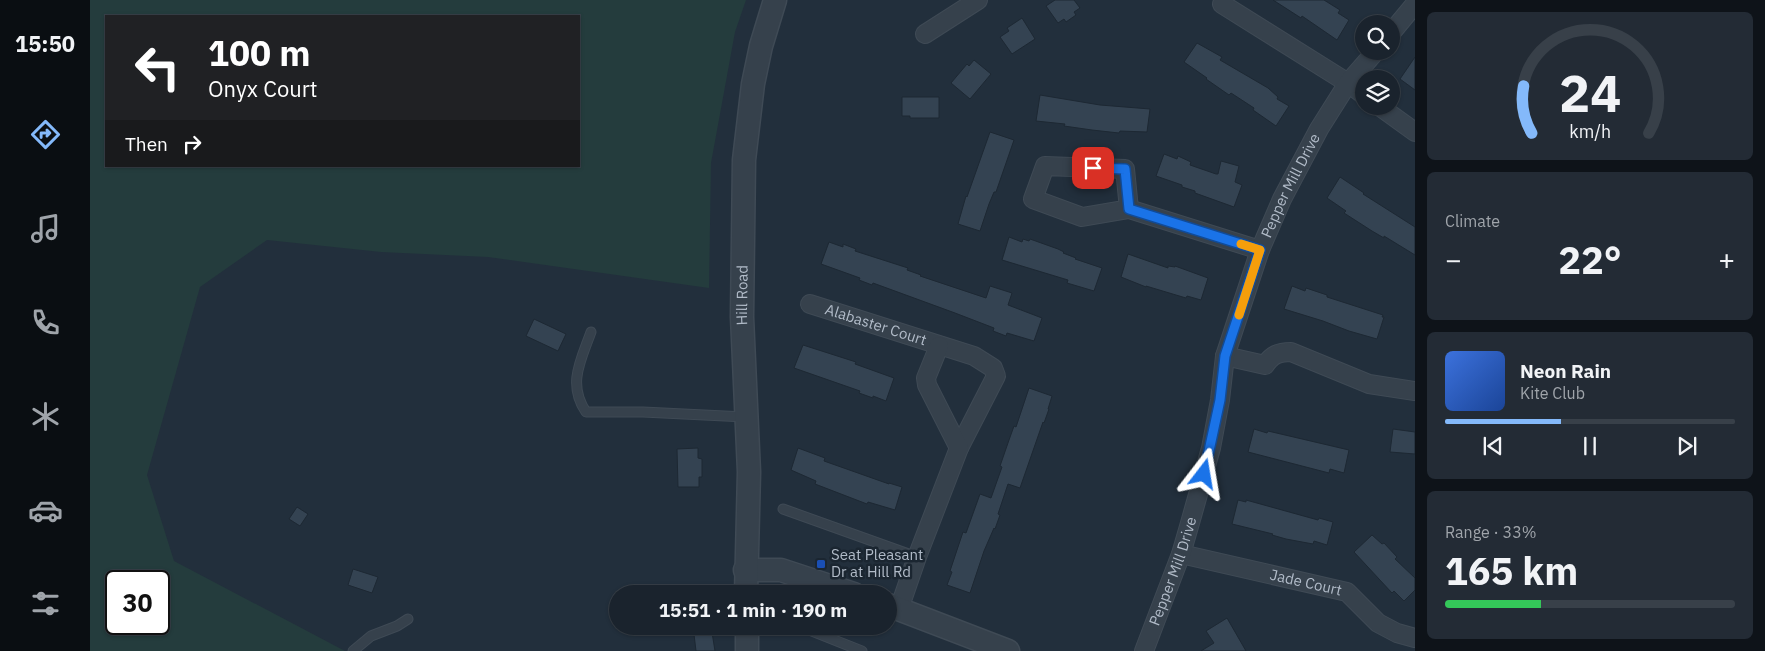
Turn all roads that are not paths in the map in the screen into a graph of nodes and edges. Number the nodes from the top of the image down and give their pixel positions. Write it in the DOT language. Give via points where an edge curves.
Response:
graph roads {
  1 [pos="775,0"];
  2 [pos="978,0"];
  3 [pos="1222,4"];
  4 [pos="1415,4"];
  5 [pos="1400,22"];
  6 [pos="925,34"];
  7 [pos="1368,60"];
  8 [pos="1348,83"];
  9 [pos="1355,88"];
  10 [pos="1391,115"];
  11 [pos="1415,132"];
  12 [pos="1129,209"];
  13 [pos="1260,250"];
  14 [pos="810,304"];
  15 [pos="591,332"];
  16 [pos="940,346"];
  17 [pos="1225,356"];
  18 [pos="1415,391"];
  19 [pos="746,417"];
  20 [pos="960,448"];
  21 [pos="783,509"];
  22 [pos="1181,554"];
  23 [pos="917,557"];
  24 [pos="745,570"];
  25 [pos="746,585"];
  26 [pos="816,585"];
  27 [pos="897,599"];
  28 [pos="897,609"];
  29 [pos="408,619"];
  30 [pos="747,635"];
  31 [pos="821,635"];
  32 [pos="1415,638"];
  33 [pos="353,651"];
  34 [pos="747,651"];
  35 [pos="862,651"];
  36 [pos="1008,651"];
  37 [pos="1144,651"];
  1 -- 19 [label="street, Hill Road" via="753,84 744,160 742,317"];
  2 -- 6 [label="street"];
  3 -- 8 [label="street"];
  4 -- 5 [label="street"];
  7 -- 8 [label="street, Pepper Mill Drive"];
  8 -- 9 [label="street"];
  8 -- 13 [label="street, Pepper Mill Drive" via="1282,198"];
  10 -- 11 [label="street"];
  12 -- 12 [label="street" via="1082,217 1033,199 1045,166 1125,169"];
  12 -- 13 [label="street"];
  13 -- 17 [label="street, Pepper Mill Drive"];
  14 -- 16 [label="street, Alabaster Court"];
  15 -- 19 [label="lane" via="576,376 578,402 586,412"];
  16 -- 20 [label="street, Alabaster Court" via="926,378 927,385"];
  16 -- 20 [label="street, Alabaster Court" via="974,356 993,368 996,376"];
  17 -- 18 [label="street" via="1265,365 1280,352 1291,352 1369,384"];
  17 -- 22 [label="street, Pepper Mill Drive" via="1211,448"];
  19 -- 24 [label="street, Hill Road"];
  20 -- 23 [label="street, Alabaster Court"];
  21 -- 23 [label="lane"];
  22 -- 32 [label="street, Jade Court" via="1347,592 1378,622"];
  22 -- 37 [label="street, Pepper Mill Drive"];
  23 -- 27 [label="street, Alabaster Court"];
  24 -- 25 [label="street, Hill Road"];
  24 -- 26 [label="street" via="781,570"];
  28 -- 36 [label="street"];
  29 -- 33 [label="lane" via="371,636"];
  30 -- 34 [label="street"];
  31 -- 35 [label="lane"];
}
